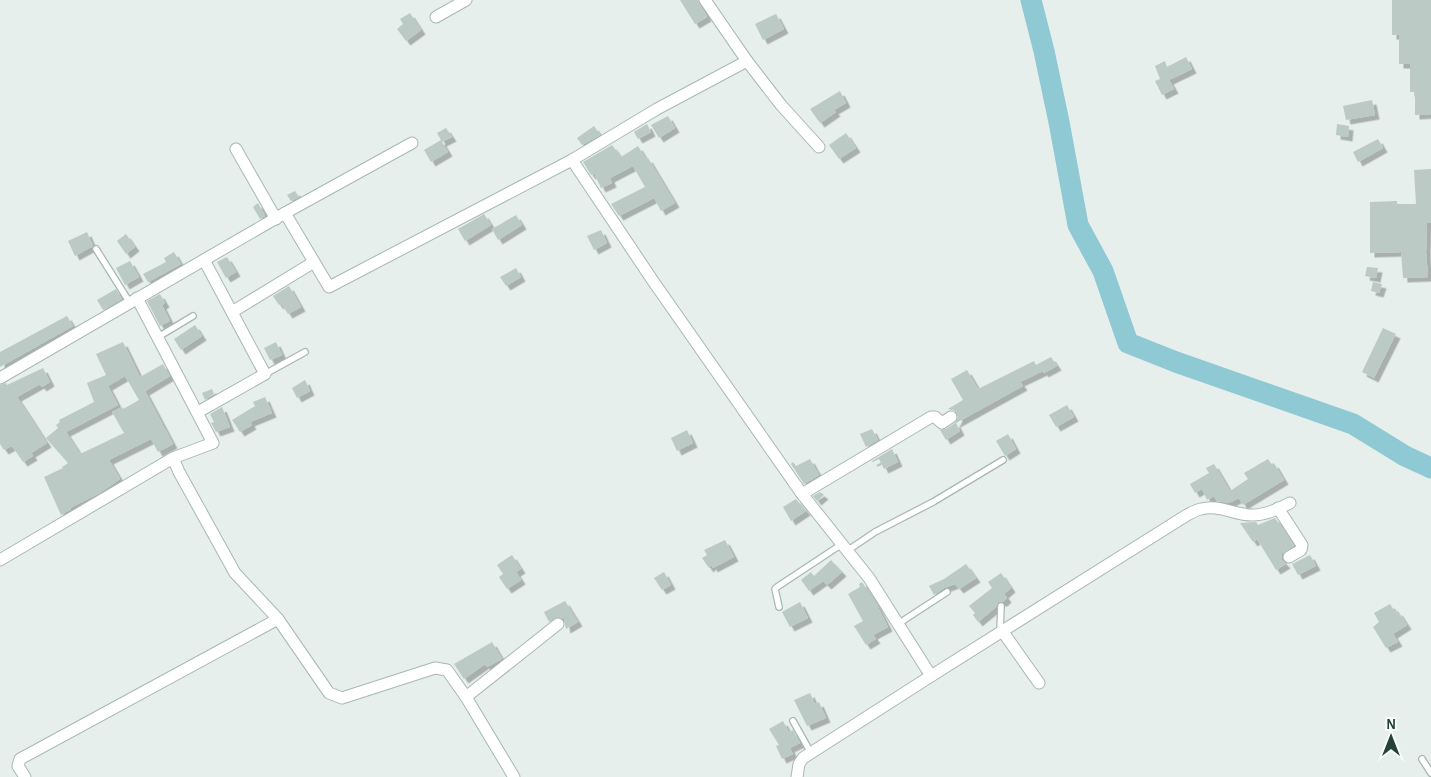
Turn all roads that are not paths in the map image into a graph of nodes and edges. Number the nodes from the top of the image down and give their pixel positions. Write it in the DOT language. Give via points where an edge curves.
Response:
graph roads {
  1 [pos="466,0"];
  2 [pos="705,0"];
  3 [pos="436,17"];
  4 [pos="747,61"];
  5 [pos="412,143"];
  6 [pos="819,147"];
  7 [pos="236,149"];
  8 [pos="572,160"];
  9 [pos="280,216"];
  10 [pos="96,249"];
  11 [pos="204,260"];
  12 [pos="314,262"];
  13 [pos="134,301"];
  14 [pos="232,312"];
  15 [pos="193,316"];
  16 [pos="158,337"];
  17 [pos="305,352"];
  18 [pos="265,374"];
  19 [pos="0,378"];
  20 [pos="198,412"];
  21 [pos="951,417"];
  22 [pos="173,458"];
  23 [pos="1003,460"];
  24 [pos="802,494"];
  25 [pos="1290,503"];
  26 [pos="1278,508"];
  27 [pos="845,548"];
  28 [pos="1289,557"];
  29 [pos="0,560"];
  30 [pos="947,592"];
  31 [pos="1002,606"];
  32 [pos="779,607"];
  33 [pos="278,619"];
  34 [pos="558,624"];
  35 [pos="898,624"];
  36 [pos="1002,633"];
  37 [pos="932,676"];
  38 [pos="1039,683"];
  39 [pos="466,697"];
  40 [pos="793,721"];
  41 [pos="811,753"];
  42 [pos="1422,759"];
  43 [pos="1431,773"];
  44 [pos="25,777"];
  45 [pos="514,777"];
  46 [pos="797,777"];
  1 -- 3 [label="street"];
  2 -- 4 [label="street"];
  4 -- 6 [label="street"];
  4 -- 8 [label="street" via="656,109"];
  5 -- 9 [label="street"];
  7 -- 9 [label="street"];
  8 -- 12 [label="street" via="329,287"];
  8 -- 24 [label="street"];
  9 -- 11 [label="street"];
  9 -- 12 [label="street"];
  10 -- 13 [label="lane"];
  11 -- 13 [label="street"];
  11 -- 14 [label="street"];
  12 -- 14 [label="street"];
  13 -- 16 [label="street"];
  13 -- 19 [label="street"];
  14 -- 18 [label="street"];
  15 -- 16 [label="lane"];
  16 -- 20 [label="street"];
  17 -- 18 [label="lane"];
  18 -- 20 [label="street"];
  20 -- 22 [label="street" via="213,443"];
  21 -- 24 [label="street" via="942,423 930,417"];
  22 -- 29 [label="street"];
  22 -- 33 [label="street" via="235,573"];
  23 -- 27 [label="lane" via="933,502"];
  24 -- 27 [label="street"];
  25 -- 26 [label="street"];
  26 -- 28 [label="street" via="1302,545 1301,550"];
  26 -- 36 [label="street" via="1254,515 1214,508 1186,515"];
  27 -- 32 [label="lane" via="777,587"];
  27 -- 35 [label="street" via="869,578"];
  30 -- 35 [label="lane"];
  31 -- 36 [label="lane"];
  33 -- 39 [label="street" via="329,693 342,698 435,668 447,670"];
  33 -- 44 [label="street" via="20,759 18,766"];
  34 -- 39 [label="street"];
  35 -- 37 [label="street"];
  36 -- 37 [label="street"];
  36 -- 38 [label="street"];
  37 -- 41 [label="street"];
  39 -- 45 [label="street"];
  40 -- 41 [label="lane"];
  41 -- 46 [label="street" via="799,764"];
  42 -- 43 [label="lane"];
}
